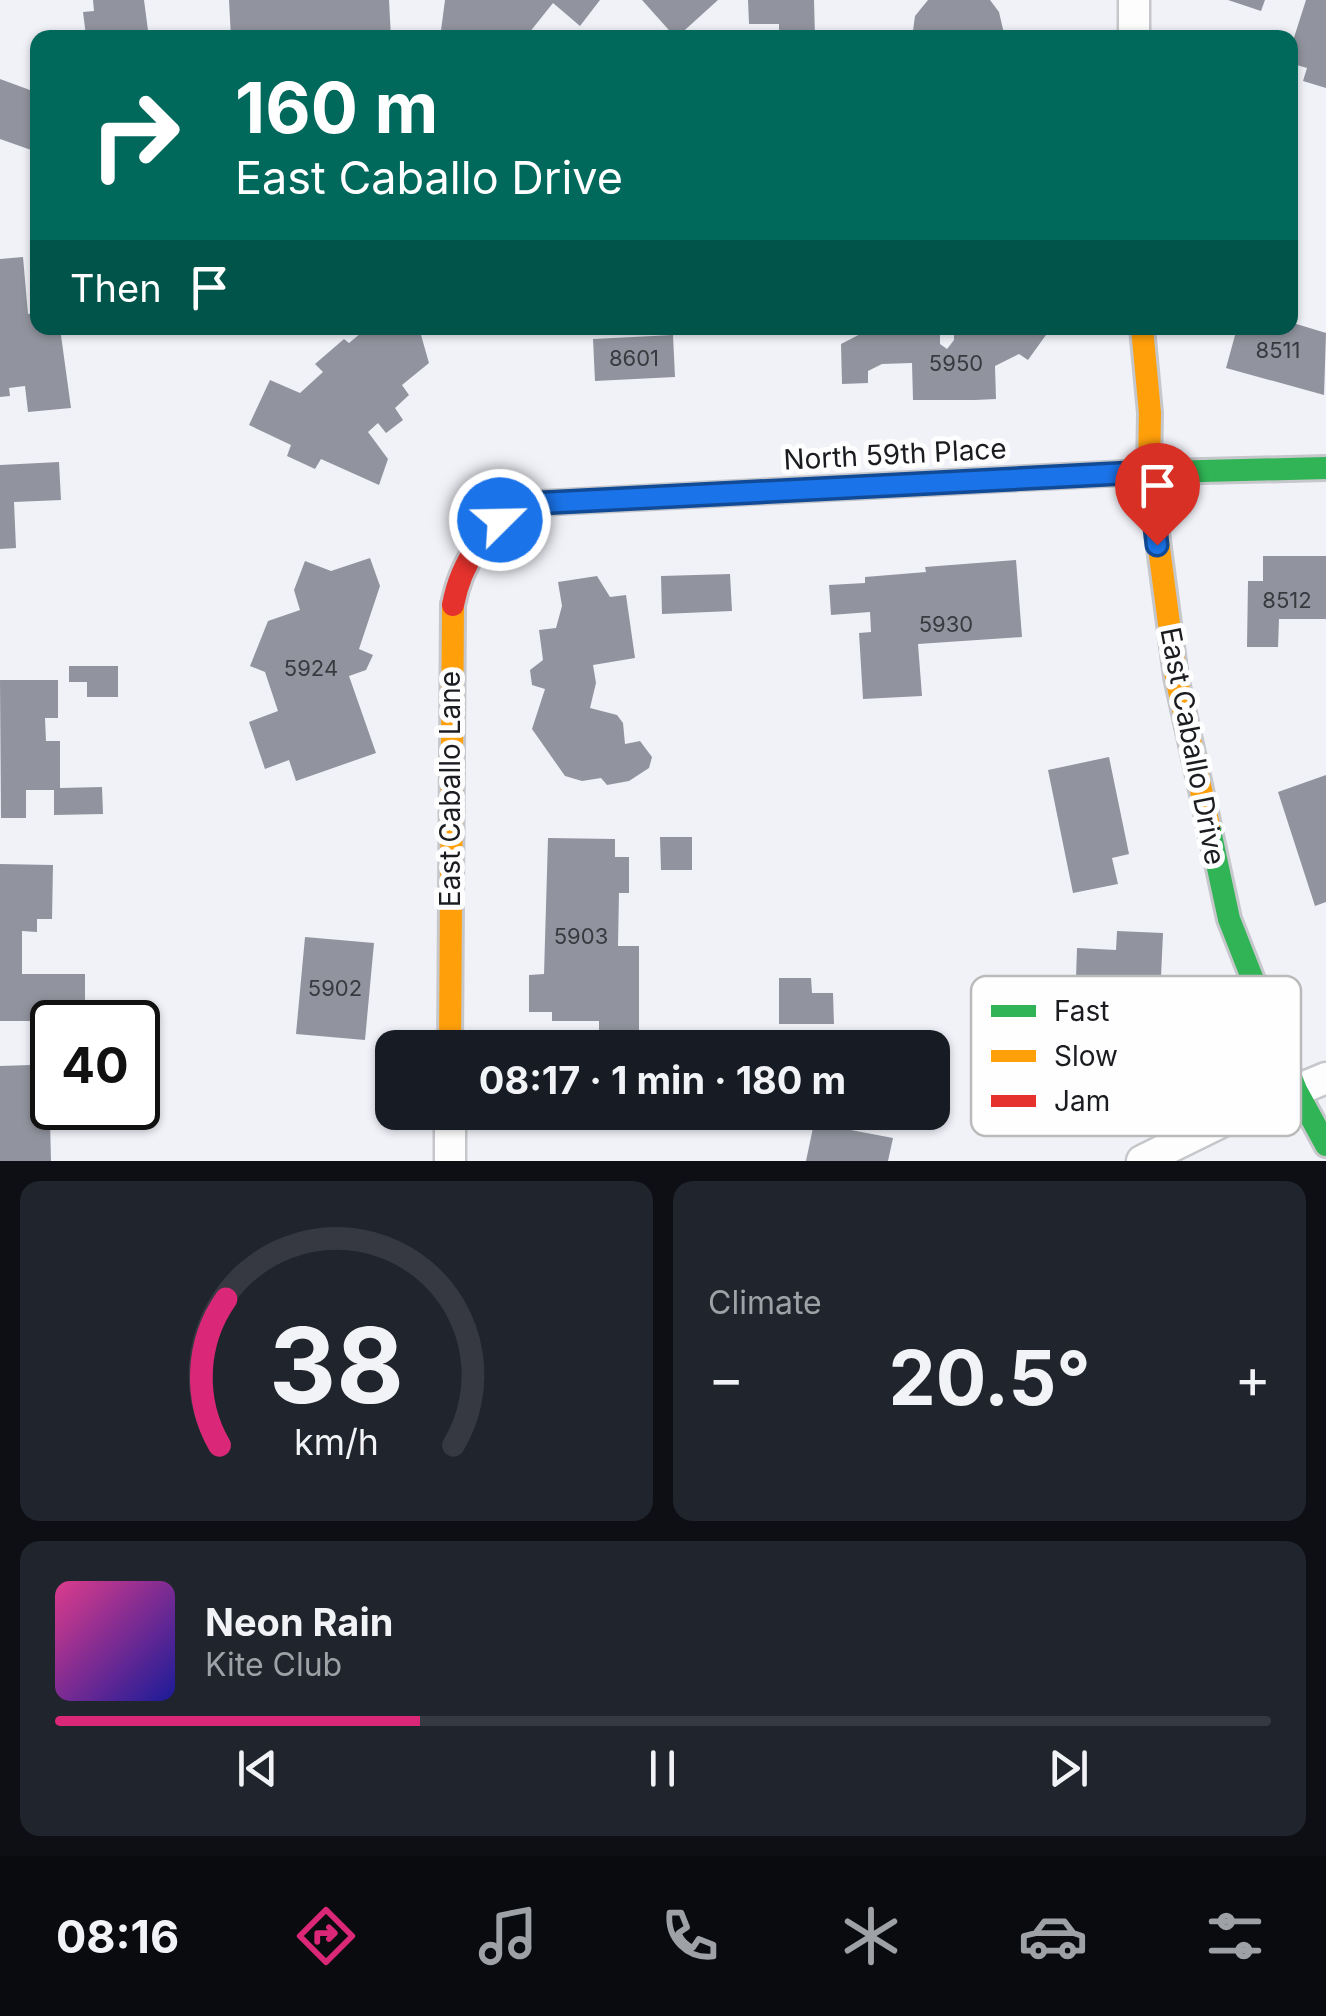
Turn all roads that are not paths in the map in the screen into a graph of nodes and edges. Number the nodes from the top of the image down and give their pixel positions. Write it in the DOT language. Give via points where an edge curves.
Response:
graph roads {
  1 [pos="1134,0"];
  2 [pos="1134,30"];
  3 [pos="1143,335"];
  4 [pos="1326,468"];
  5 [pos="1149,472"];
  6 [pos="479,537"];
  7 [pos="1251,976"];
  8 [pos="450,1030"];
  9 [pos="1326,1078"];
  10 [pos="1301,1088"];
  11 [pos="1301,1099"];
  12 [pos="450,1130"];
  13 [pos="1196,1136"];
  14 [pos="1326,1146"];
  15 [pos="450,1161"];
  16 [pos="1142,1161"];
  1 -- 2 [label="street"];
  3 -- 5 [label="street, East Caballo Drive"];
  4 -- 5 [label="street, North 59th Place"];
  5 -- 6 [label="street, North 59th Place" via="521,504"];
  5 -- 7 [label="street, East Caballo Drive" via="1176,677 1229,919"];
  6 -- 8 [label="street, East Caballo Lane" via="458,572 450,614"];
  9 -- 10 [label="street"];
  11 -- 14 [label="street, East Caballo Drive"];
  12 -- 15 [label="street"];
  13 -- 16 [label="street"];
}
